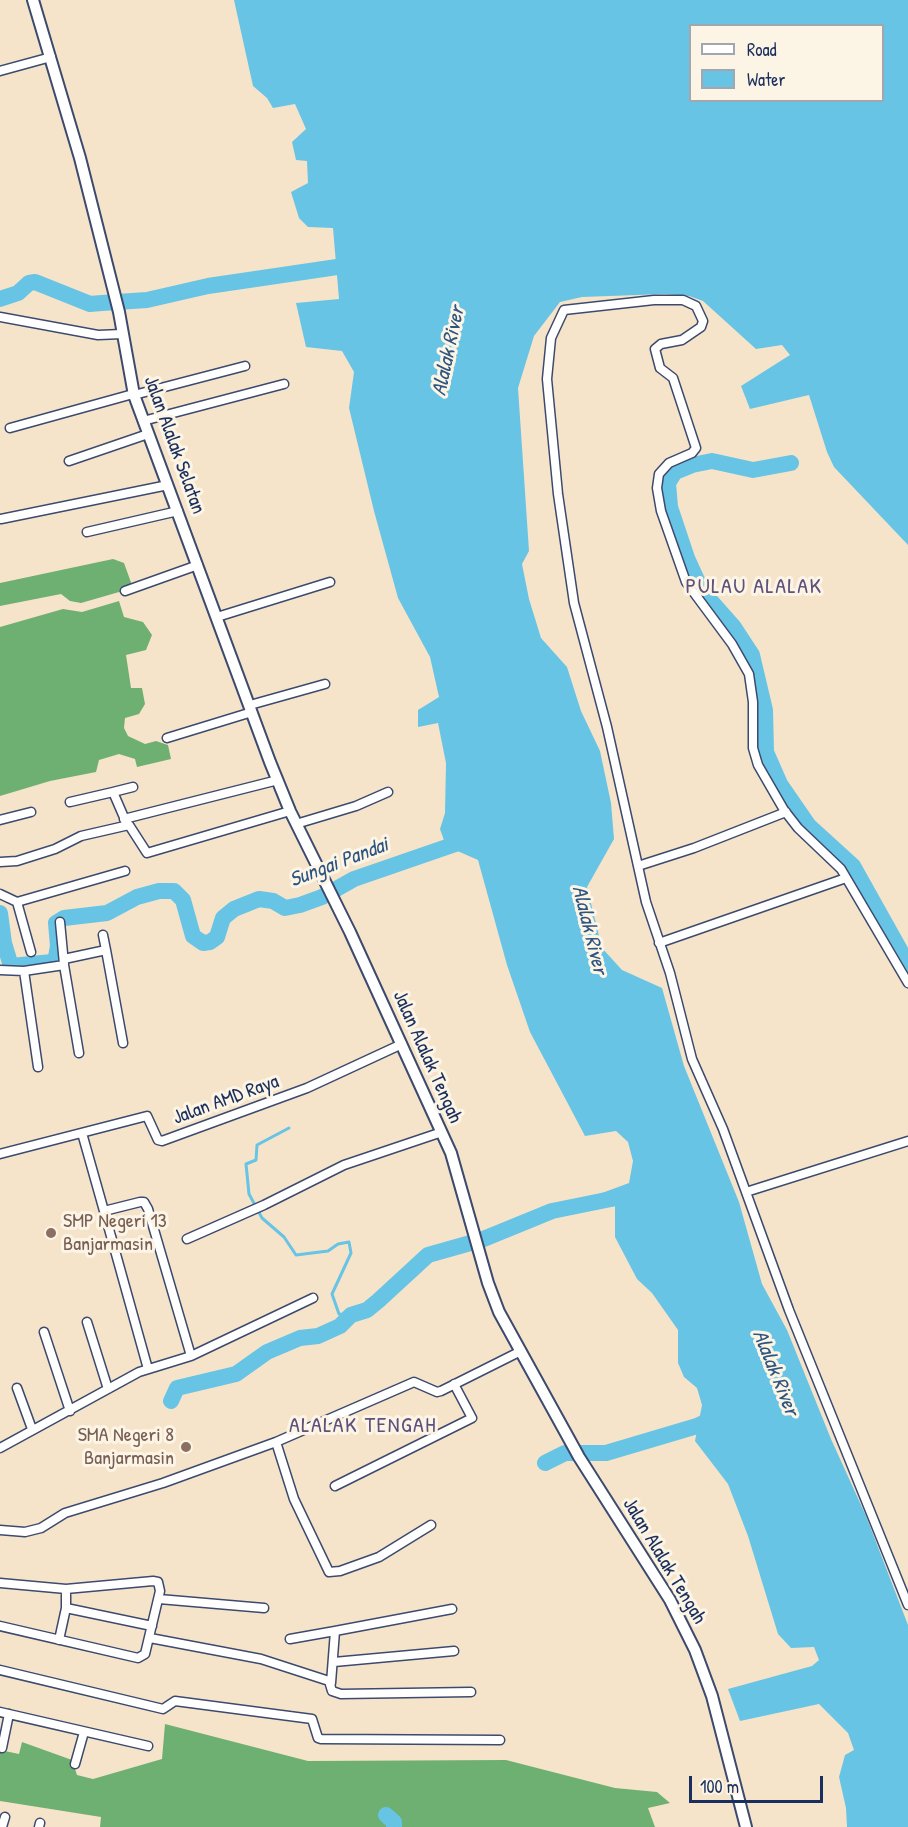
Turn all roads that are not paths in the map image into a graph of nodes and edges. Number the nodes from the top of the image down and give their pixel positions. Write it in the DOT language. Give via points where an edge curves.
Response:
graph roads {
  1 [pos="33,0"];
  2 [pos="51,57"];
  3 [pos="0,71"];
  4 [pos="0,317"];
  5 [pos="123,334"];
  6 [pos="245,366"];
  7 [pos="284,384"];
  8 [pos="134,395"];
  9 [pos="143,421"];
  10 [pos="10,428"];
  11 [pos="148,434"];
  12 [pos="69,461"];
  13 [pos="168,485"];
  14 [pos="178,511"];
  15 [pos="1,519"];
  16 [pos="87,532"];
  17 [pos="198,565"];
  18 [pos="330,582"];
  19 [pos="125,591"];
  20 [pos="217,617"];
  21 [pos="325,684"];
  22 [pos="251,709"];
  23 [pos="167,738"];
  24 [pos="278,780"];
  25 [pos="133,787"];
  26 [pos="113,792"];
  27 [pos="388,792"];
  28 [pos="70,802"];
  29 [pos="31,812"];
  30 [pos="290,812"];
  31 [pos="786,812"];
  32 [pos="0,820"];
  33 [pos="126,822"];
  34 [pos="296,824"];
  35 [pos="0,862"];
  36 [pos="638,866"];
  37 [pos="125,871"];
  38 [pos="846,878"];
  39 [pos="329,891"];
  40 [pos="0,894"];
  41 [pos="17,902"];
  42 [pos="60,922"];
  43 [pos="103,935"];
  44 [pos="658,943"];
  45 [pos="106,950"];
  46 [pos="31,952"];
  47 [pos="64,962"];
  48 [pos="0,970"];
  49 [pos="24,971"];
  50 [pos="908,983"];
  51 [pos="123,1043"];
  52 [pos="402,1044"];
  53 [pos="79,1053"];
  54 [pos="38,1067"];
  55 [pos="442,1132"];
  56 [pos="82,1133"];
  57 [pos="908,1141"];
  58 [pos="0,1154"];
  59 [pos="746,1192"];
  60 [pos="104,1212"];
  61 [pos="187,1239"];
  62 [pos="313,1298"];
  63 [pos="87,1322"];
  64 [pos="44,1332"];
  65 [pos="521,1351"];
  66 [pos="191,1356"];
  67 [pos="148,1369"];
  68 [pos="454,1384"];
  69 [pos="17,1388"];
  70 [pos="108,1389"];
  71 [pos="70,1411"];
  72 [pos="32,1429"];
  73 [pos="276,1442"];
  74 [pos="0,1448"];
  75 [pos="335,1486"];
  76 [pos="431,1525"];
  77 [pos="0,1530"];
  78 [pos="0,1584"];
  79 [pos="66,1589"];
  80 [pos="159,1599"];
  81 [pos="908,1605"];
  82 [pos="66,1608"];
  83 [pos="264,1608"];
  84 [pos="452,1609"];
  85 [pos="0,1626"];
  86 [pos="152,1626"];
  87 [pos="335,1631"];
  88 [pos="150,1638"];
  89 [pos="290,1640"];
  90 [pos="59,1641"];
  91 [pos="454,1651"];
  92 [pos="334,1662"];
  93 [pos="0,1670"];
  94 [pos="331,1683"];
  95 [pos="471,1692"];
  96 [pos="4,1713"];
  97 [pos="84,1732"];
  98 [pos="500,1740"];
  99 [pos="148,1746"];
  100 [pos="2,1748"];
  101 [pos="75,1764"];
  102 [pos="5,1817"];
  103 [pos="2,1827"];
  104 [pos="746,1827"];
  1 -- 2 [label="street, Jalan Alalak Selatan"];
  2 -- 3 [label="street"];
  2 -- 5 [label="street, Jalan Alalak Selatan"];
  4 -- 5 [label="street" via="98,335"];
  5 -- 8 [label="street, Jalan Alalak Selatan"];
  6 -- 8 [label="street"];
  7 -- 9 [label="street"];
  8 -- 9 [label="street, Jalan Alalak Selatan"];
  8 -- 10 [label="street"];
  9 -- 11 [label="street, Jalan Alalak Selatan"];
  11 -- 12 [label="street"];
  11 -- 13 [label="street, Jalan Alalak Selatan"];
  13 -- 14 [label="street, Jalan Alalak Selatan"];
  13 -- 15 [label="street"];
  14 -- 16 [label="street"];
  14 -- 17 [label="street, Jalan Alalak Selatan"];
  17 -- 19 [label="street"];
  17 -- 20 [label="street, Jalan Alalak Selatan"];
  18 -- 20 [label="street"];
  20 -- 22 [label="street, Jalan Alalak Selatan"];
  21 -- 22 [label="street"];
  22 -- 23 [label="street"];
  22 -- 24 [label="street, Jalan Alalak Selatan"];
  24 -- 30 [label="street, Jalan Alalak Selatan"];
  24 -- 33 [label="street"];
  25 -- 26 [label="street"];
  26 -- 28 [label="street"];
  26 -- 33 [label="street"];
  27 -- 34 [label="street"];
  29 -- 32 [label="street"];
  30 -- 33 [label="street" via="147,853"];
  30 -- 34 [label="street, Jalan Alalak Selatan"];
  31 -- 36 [label="street"];
  31 -- 36 [label="street" via="756,758 749,674 686,582 657,488 659,474 669,463 696,448 674,378 660,368 655,350 661,344 682,340 701,327 703,321 694,303 683,300 564,310 551,338 547,380 558,494 574,603"];
  31 -- 38 [label="street"];
  33 -- 35 [label="street" via="55,849"];
  34 -- 39 [label="street, Jalan Alalak Selatan"];
  36 -- 44 [label="street"];
  37 -- 41 [label="street"];
  38 -- 44 [label="street"];
  38 -- 50 [label="street"];
  39 -- 52 [label="street, Jalan Alalak Tengah"];
  40 -- 41 [label="street"];
  41 -- 46 [label="street"];
  42 -- 47 [label="street"];
  43 -- 45 [label="street"];
  44 -- 59 [label="street" via="670,973 692,1059"];
  45 -- 47 [label="street"];
  45 -- 51 [label="street"];
  47 -- 49 [label="street"];
  47 -- 53 [label="street"];
  48 -- 49 [label="street"];
  49 -- 54 [label="street"];
  52 -- 55 [label="street, Jalan Alalak Tengah"];
  52 -- 56 [label="street, Jalan AMD Raya" via="307,1088 162,1140 158,1140 147,1116"];
  55 -- 61 [label="street" via="344,1165"];
  55 -- 65 [label="street, Jalan Alalak Tengah" via="499,1312"];
  56 -- 58 [label="street, Jalan AMD Raya"];
  56 -- 60 [label="street"];
  57 -- 59 [label="street"];
  59 -- 81 [label="street" via="789,1310"];
  60 -- 66 [label="street" via="140,1202 148,1209"];
  60 -- 67 [label="street"];
  62 -- 66 [label="street"];
  63 -- 70 [label="street"];
  64 -- 71 [label="street"];
  65 -- 68 [label="street"];
  65 -- 104 [label="street, Jalan Alalak Tengah" via="577,1454 690,1640 712,1696"];
  66 -- 67 [label="street"];
  67 -- 70 [label="street"];
  68 -- 73 [label="street" via="437,1392 414,1382"];
  68 -- 75 [label="street" via="472,1418"];
  69 -- 72 [label="street"];
  70 -- 71 [label="street"];
  71 -- 72 [label="street"];
  72 -- 74 [label="street"];
  73 -- 76 [label="street" via="294,1499 329,1572 378,1557"];
  73 -- 77 [label="street" via="65,1514 41,1528 25,1532"];
  78 -- 79 [label="street"];
  79 -- 80 [label="street" via="153,1581 160,1585"];
  79 -- 82 [label="street"];
  80 -- 83 [label="street"];
  80 -- 86 [label="street"];
  82 -- 86 [label="street"];
  82 -- 90 [label="street"];
  84 -- 87 [label="street"];
  85 -- 90 [label="street"];
  86 -- 88 [label="street"];
  87 -- 89 [label="street"];
  87 -- 92 [label="street"];
  88 -- 90 [label="street" via="145,1654 138,1658"];
  88 -- 94 [label="street" via="261,1659"];
  91 -- 92 [label="street"];
  92 -- 94 [label="street"];
  93 -- 98 [label="street" via="163,1709 176,1701 312,1719 321,1739"];
  94 -- 95 [label="street" via="332,1691 341,1694"];
  96 -- 97 [label="street"];
  96 -- 100 [label="street"];
  97 -- 99 [label="street"];
  97 -- 101 [label="street"];
  102 -- 103 [label="street"];
}
